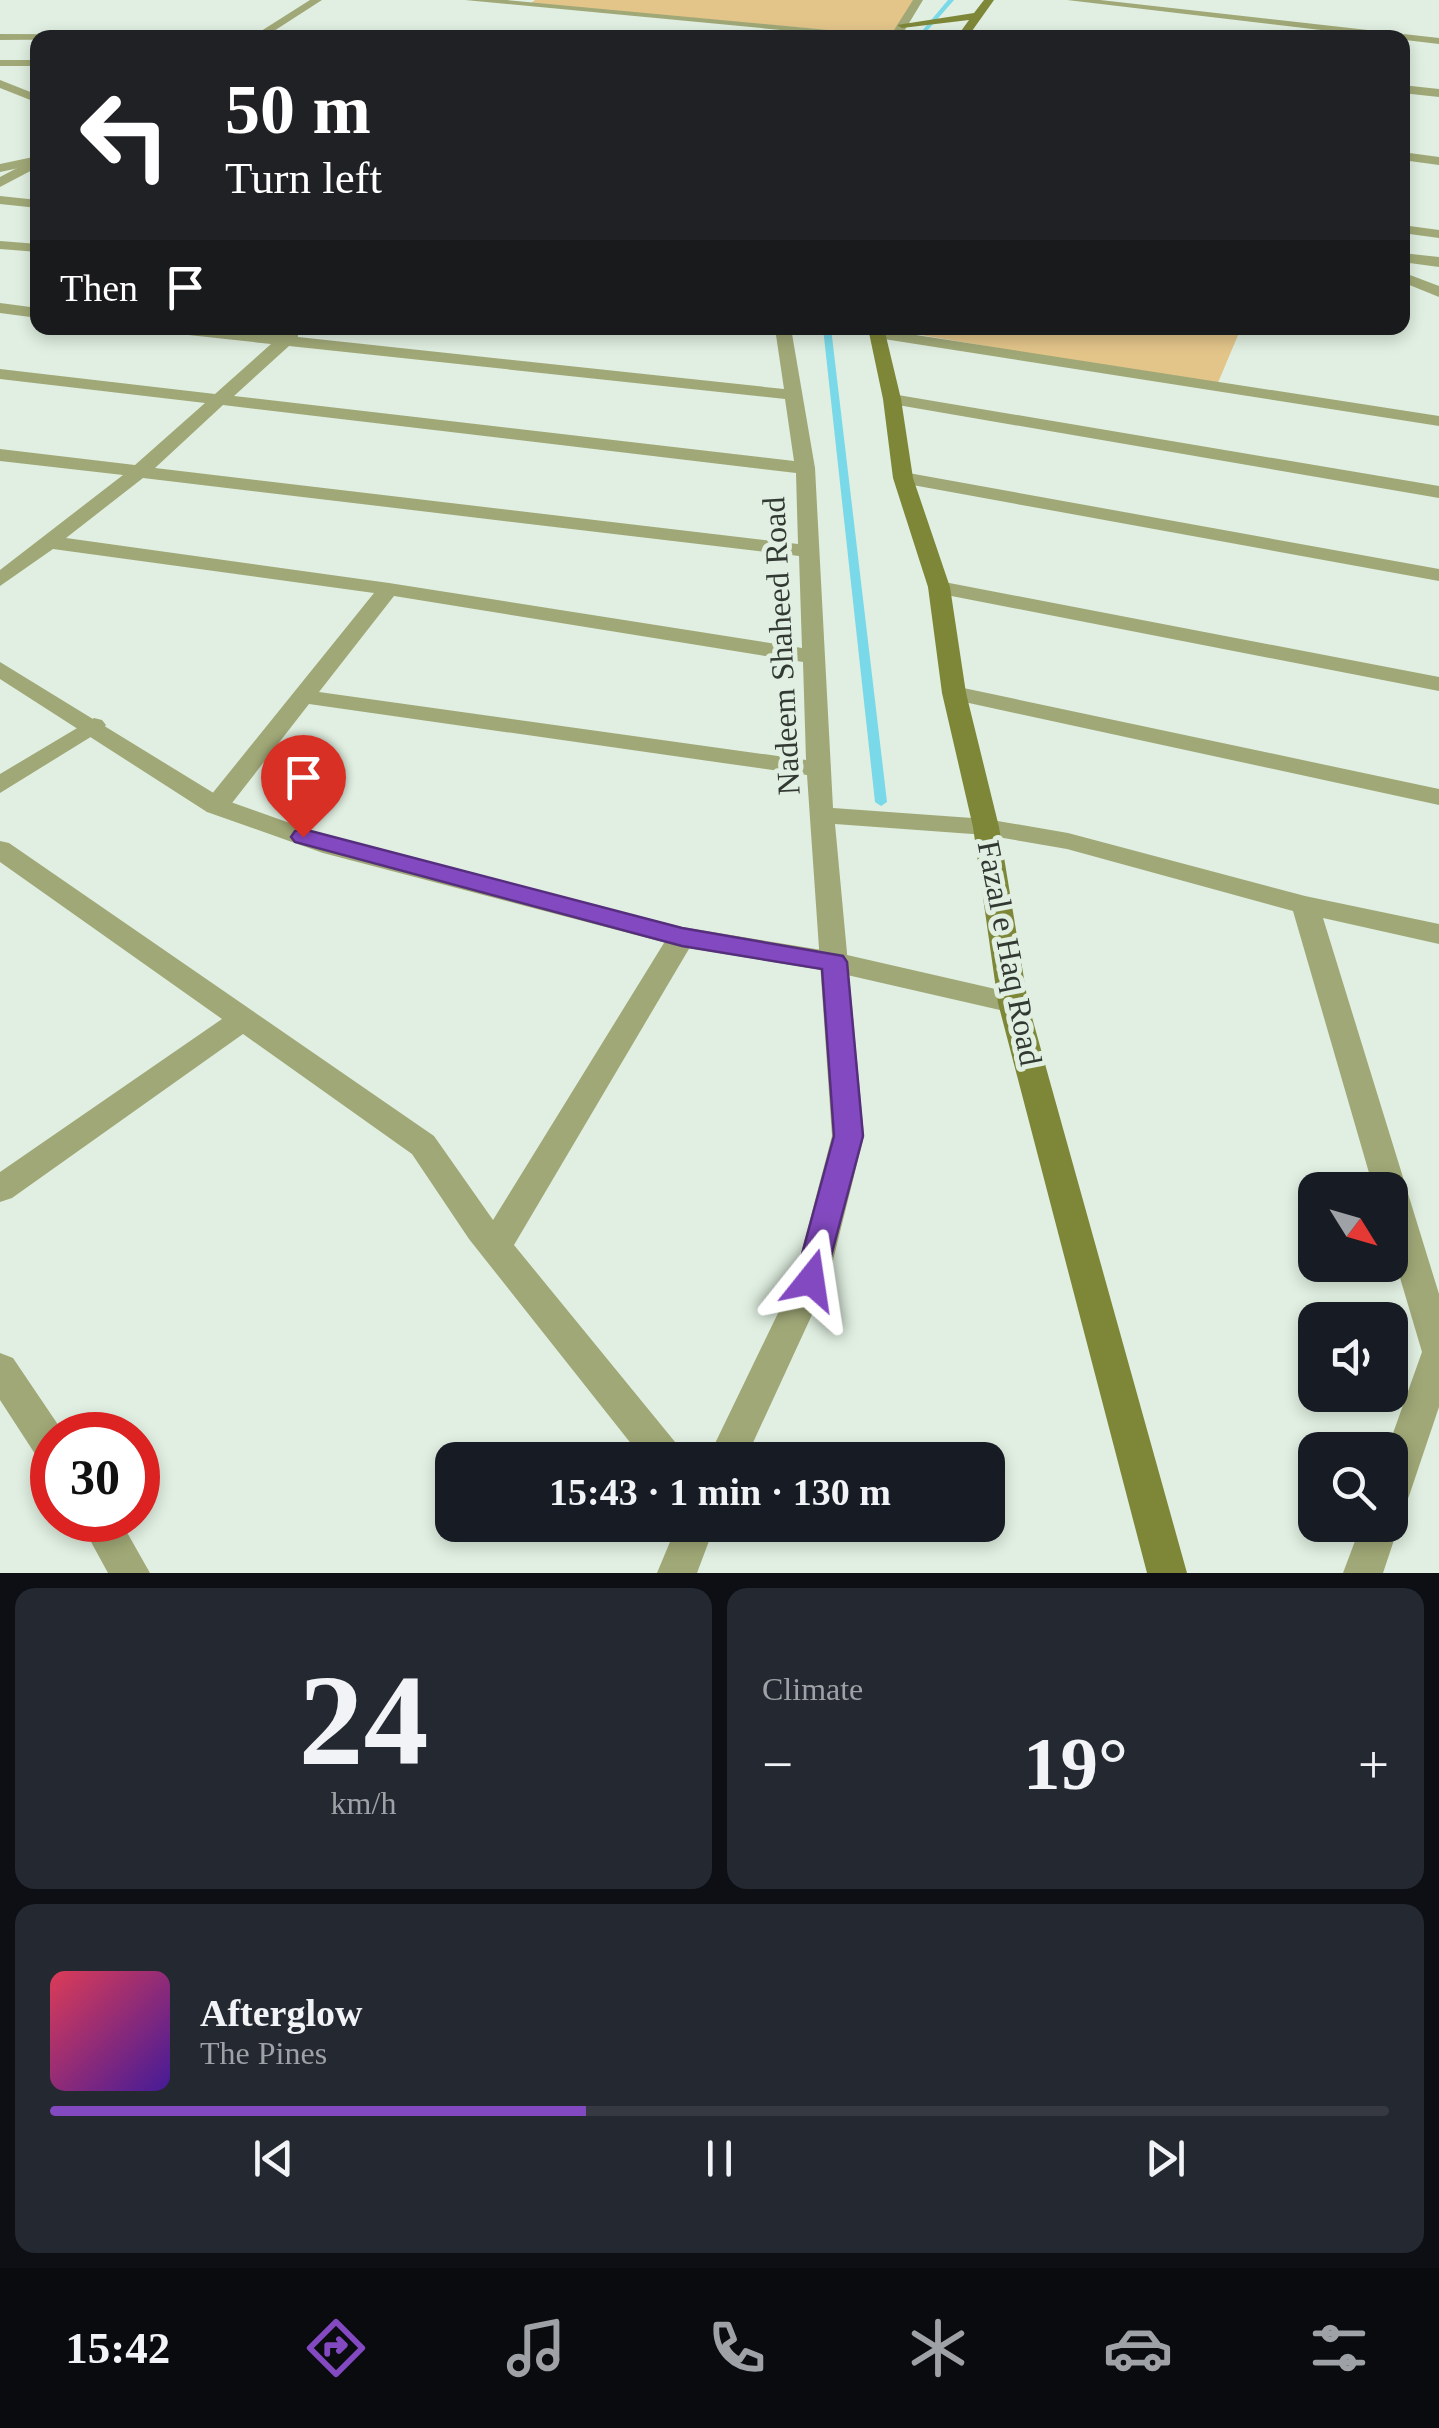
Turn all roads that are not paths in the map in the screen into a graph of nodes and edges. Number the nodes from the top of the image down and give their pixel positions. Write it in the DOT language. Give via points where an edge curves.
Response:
graph roads {
  1 [pos="317,0"];
  2 [pos="470,0"];
  3 [pos="918,0"];
  4 [pos="989,0"];
  5 [pos="1072,0"];
  6 [pos="532,2"];
  7 [pos="980,16"];
  8 [pos="268,30"];
  9 [pos="822,30"];
  10 [pos="905,30"];
  11 [pos="909,30"];
  12 [pos="968,30"];
  13 [pos="1341,30"];
  14 [pos="0,37"];
  15 [pos="30,37"];
  16 [pos="1410,38"];
  17 [pos="1439,41"];
  18 [pos="0,64"];
  19 [pos="30,64"];
  20 [pos="0,84"];
  21 [pos="1410,90"];
  22 [pos="1439,92"];
  23 [pos="30,97"];
  24 [pos="1410,157"];
  25 [pos="1439,160"];
  26 [pos="30,163"];
  27 [pos="2,175"];
  28 [pos="0,200"];
  29 [pos="30,203"];
  30 [pos="1410,231"];
  31 [pos="1439,234"];
  32 [pos="0,245"];
  33 [pos="30,247"];
  34 [pos="1410,258"];
  35 [pos="1439,262"];
  36 [pos="1410,279"];
  37 [pos="1439,292"];
  38 [pos="30,298"];
  39 [pos="7,309"];
  40 [pos="291,335"];
  41 [pos="300,335"];
  42 [pos="784,335"];
  43 [pos="878,335"];
  44 [pos="902,335"];
  45 [pos="0,374"];
  46 [pos="793,395"];
  47 [pos="892,398"];
  48 [pos="221,399"];
  49 [pos="1439,421"];
  50 [pos="0,455"];
  51 [pos="805,468"];
  52 [pos="140,470"];
  53 [pos="903,478"];
  54 [pos="1439,492"];
  55 [pos="49,542"];
  56 [pos="809,551"];
  57 [pos="1439,575"];
  58 [pos="0,580"];
  59 [pos="938,587"];
  60 [pos="390,589"];
  61 [pos="814,656"];
  62 [pos="0,670"];
  63 [pos="1439,684"];
  64 [pos="954,692"];
  65 [pos="307,697"];
  66 [pos="94,725"];
  67 [pos="819,769"];
  68 [pos="0,784"];
  69 [pos="1439,797"];
  70 [pos="216,806"];
  71 [pos="821,816"];
  72 [pos="986,827"];
  73 [pos="0,849"];
  74 [pos="1305,905"];
  75 [pos="1439,934"];
  76 [pos="682,937"];
  77 [pos="834,962"];
  78 [pos="1013,1004"];
  79 [pos="243,1019"];
  80 [pos="0,1189"];
  81 [pos="496,1244"];
  82 [pos="1439,1352"];
  83 [pos="0,1369"];
  84 [pos="30,1415"];
  85 [pos="653,1442"];
  86 [pos="734,1442"];
  87 [pos="1408,1443"];
  88 [pos="111,1542"];
  89 [pos="690,1542"];
  90 [pos="1374,1542"];
  91 [pos="130,1573"];
  92 [pos="678,1573"];
  93 [pos="1167,1573"];
  94 [pos="1363,1573"];
  1 -- 8 [label="street"];
  2 -- 6 [label="street"];
  3 -- 10 [label="street"];
  4 -- 7 [label="main road"];
  5 -- 13 [label="street"];
  6 -- 9 [label="street"];
  7 -- 11 [label="main road"];
  7 -- 12 [label="main road"];
  14 -- 15 [label="street"];
  16 -- 17 [label="street"];
  18 -- 19 [label="street"];
  20 -- 23 [label="street"];
  21 -- 22 [label="street"];
  24 -- 25 [label="street"];
  26 -- 27 [label="street"];
  28 -- 29 [label="street"];
  30 -- 31 [label="street"];
  32 -- 33 [label="street"];
  34 -- 35 [label="street"];
  36 -- 37 [label="street"];
  38 -- 39 [label="street"];
  40 -- 48 [label="street"];
  41 -- 46 [label="street"];
  42 -- 46 [label="street, Nadeem Shaheed Road"];
  43 -- 47 [label="main road, Fazal e Haq Road"];
  44 -- 49 [label="street"];
  45 -- 48 [label="street"];
  46 -- 51 [label="street, Nadeem Shaheed Road"];
  47 -- 53 [label="main road, Fazal e Haq Road"];
  47 -- 54 [label="street"];
  48 -- 51 [label="street"];
  48 -- 52 [label="street"];
  50 -- 52 [label="street"];
  51 -- 56 [label="street, Nadeem Shaheed Road"];
  52 -- 55 [label="street"];
  52 -- 56 [label="street"];
  53 -- 57 [label="street"];
  53 -- 59 [label="main road, Fazal e Haq Road"];
  55 -- 58 [label="street"];
  55 -- 60 [label="street"];
  56 -- 61 [label="street, Nadeem Shaheed Road"];
  59 -- 63 [label="street"];
  59 -- 64 [label="main road, Fazal e Haq Road"];
  60 -- 61 [label="street"];
  60 -- 65 [label="street"];
  61 -- 67 [label="street, Nadeem Shaheed Road"];
  62 -- 66 [label="street"];
  64 -- 69 [label="street"];
  64 -- 72 [label="main road, Fazal e Haq Road"];
  65 -- 67 [label="street"];
  65 -- 70 [label="street"];
  66 -- 68 [label="street"];
  66 -- 70 [label="street"];
  67 -- 71 [label="street, Nadeem Shaheed Road"];
  70 -- 76 [label="street" via="332,847"];
  71 -- 72 [label="street"];
  71 -- 77 [label="street, Nadeem Shaheed Road"];
  72 -- 74 [label="street" via="1068,841"];
  72 -- 78 [label="main road, Fazal e Haq Road"];
  73 -- 79 [label="street"];
  74 -- 75 [label="street"];
  74 -- 82 [label="street"];
  76 -- 77 [label="street"];
  76 -- 81 [label="street"];
  77 -- 78 [label="street"];
  77 -- 86 [label="street, Nadeem Shaheed Road" via="848,1136 811,1280"];
  78 -- 93 [label="main road, Fazal e Haq Road"];
  79 -- 80 [label="street"];
  79 -- 81 [label="street" via="423,1145"];
  81 -- 85 [label="street"];
  82 -- 87 [label="street"];
  83 -- 84 [label="street"];
  88 -- 91 [label="street"];
  89 -- 92 [label="street"];
  90 -- 94 [label="street"];
}
